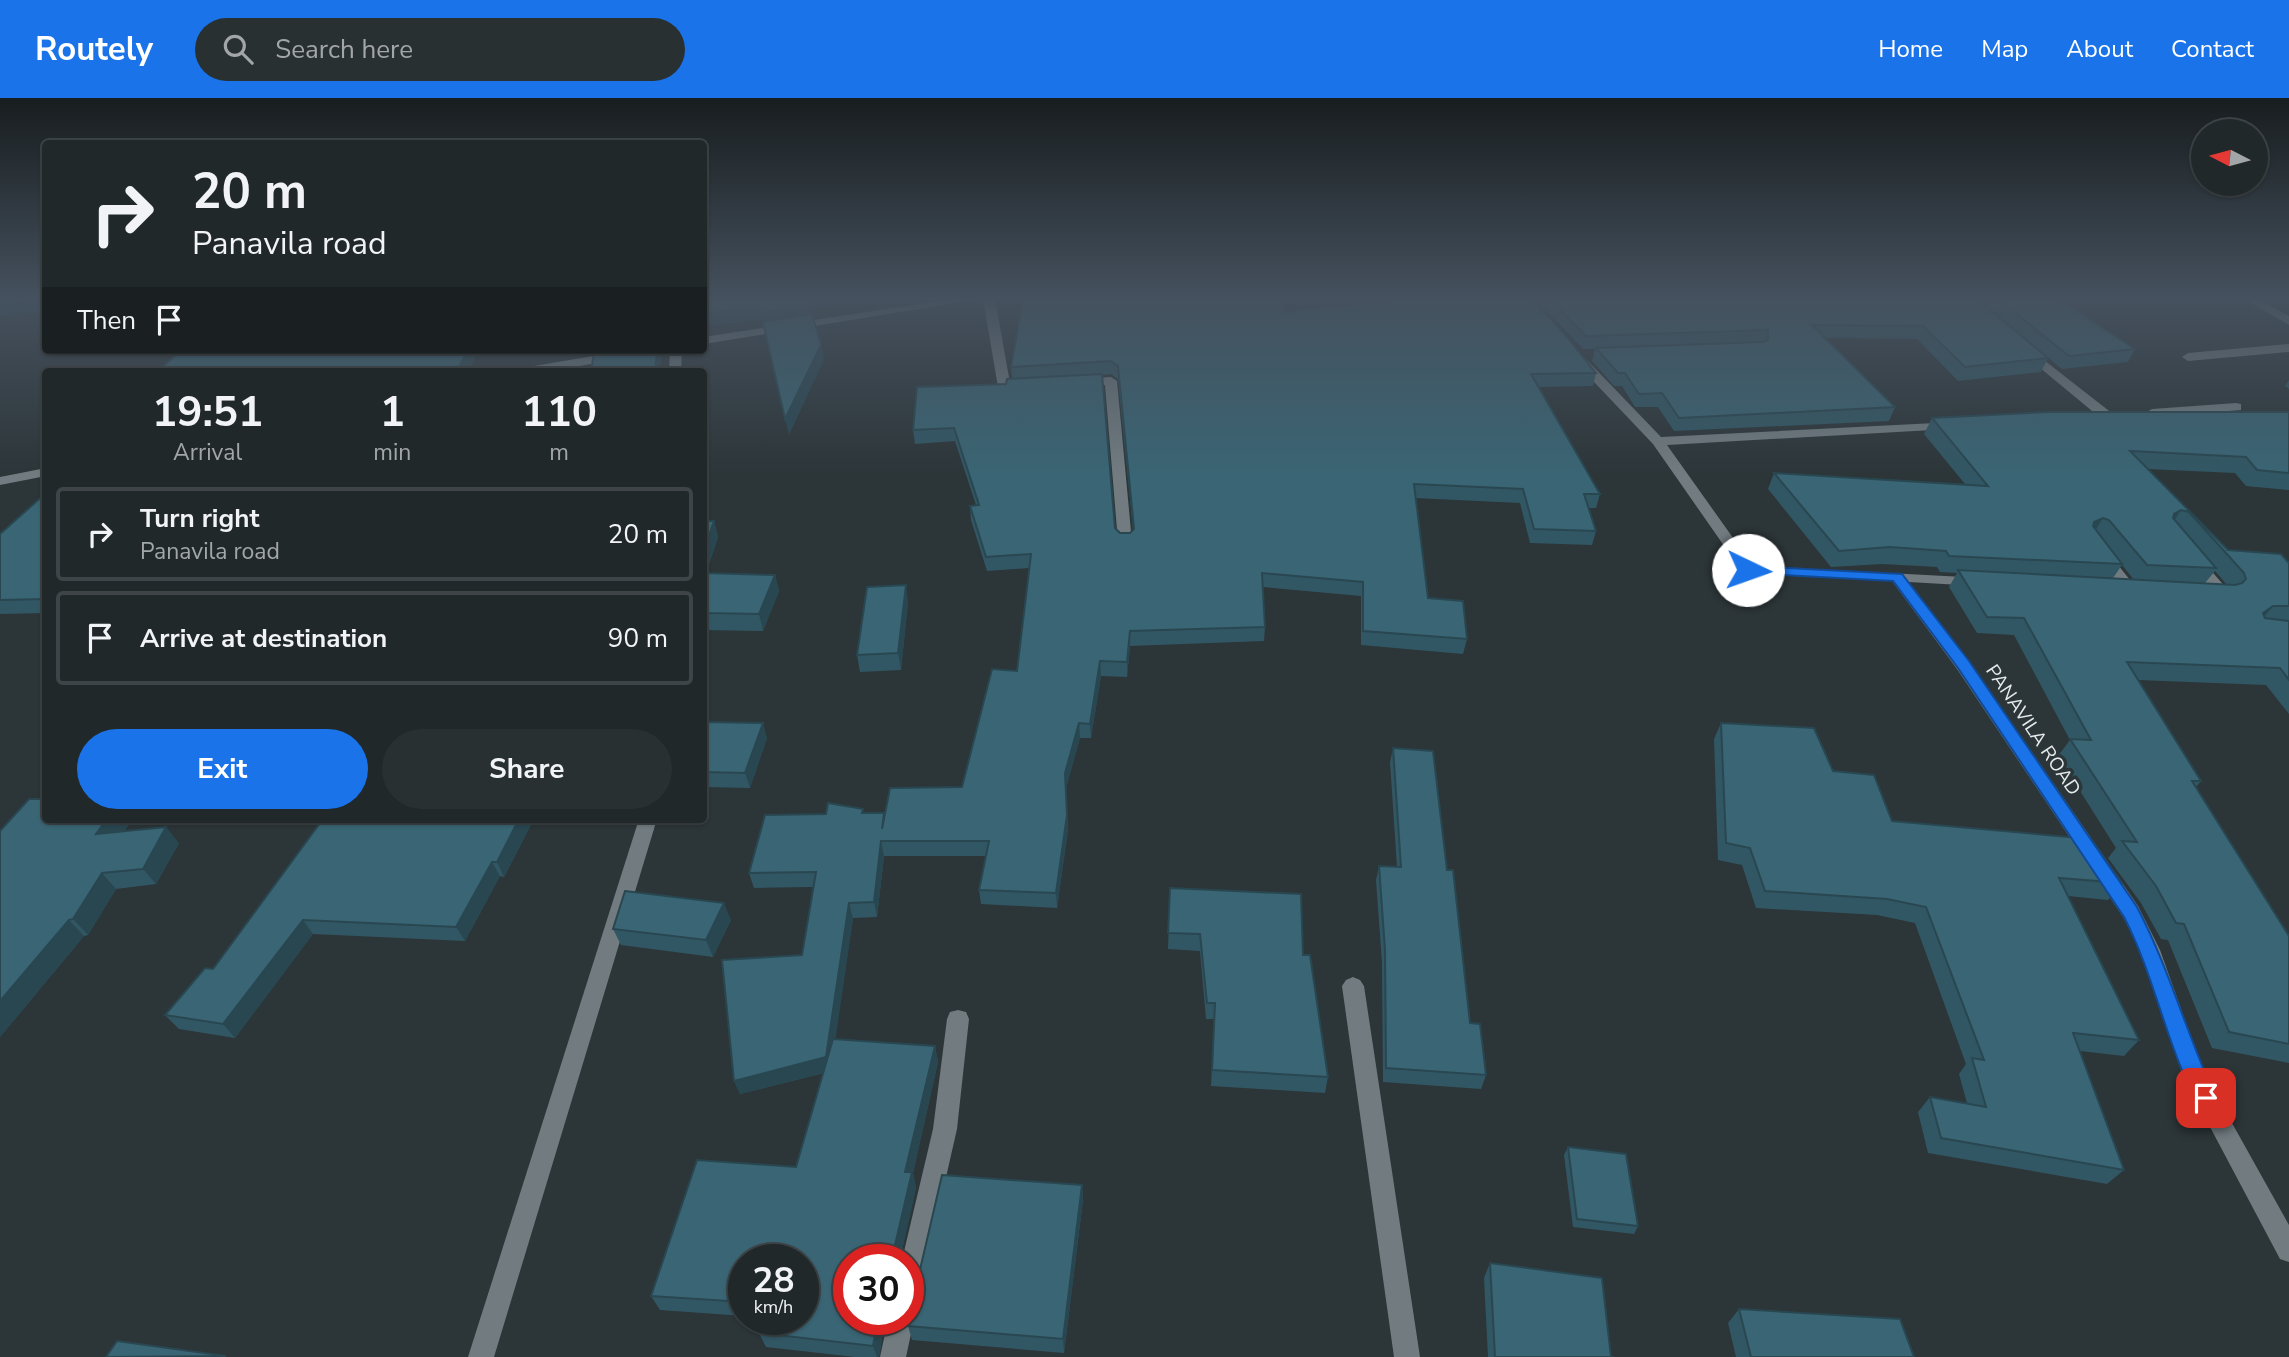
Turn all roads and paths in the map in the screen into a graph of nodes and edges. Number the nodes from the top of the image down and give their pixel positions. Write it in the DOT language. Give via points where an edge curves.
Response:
graph roads {
  1 [pos="604,358"];
  2 [pos="994,358"];
  3 [pos="1584,358"];
  4 [pos="2039,358"];
  5 [pos="545,368"];
  6 [pos="1071,383"];
  7 [pos="1031,386"];
  8 [pos="2236,407"];
  9 [pos="2121,416"];
  10 [pos="2081,418"];
  11 [pos="1958,425"];
  12 [pos="1658,441"];
  13 [pos="42,473"];
  14 [pos="0,481"];
  15 [pos="2092,541"];
  16 [pos="1125,542"];
  17 [pos="2180,543"];
  18 [pos="1897,577"];
  19 [pos="1993,581"];
  20 [pos="2102,587"];
  21 [pos="2197,592"];
  22 [pos="647,823"];
  23 [pos="1353,986"];
  24 [pos="958,1019"];
  25 [pos="918,1244"];
  26 [pos="2289,1250"];
  27 [pos="898,1335"];
  28 [pos="481,1357"];
  29 [pos="893,1357"];
  30 [pos="1407,1357"];
  1 -- 5 [label="street"];
  2 -- 7 [label="street" via="997,388"];
  3 -- 12 [label="street" via="1595,378"];
  4 -- 9 [label="street"];
  6 -- 16 [label="street" via="1111,381"];
  8 -- 9 [label="street"];
  9 -- 10 [label="street"];
  11 -- 12 [label="street"];
  12 -- 18 [label="street" via="1748,570"];
  13 -- 14 [label="street"];
  15 -- 20 [label="street" via="2136,588"];
  17 -- 21 [label="street" via="2224,594"];
  18 -- 19 [label="street"];
  18 -- 26 [label="street, PANAVILA ROAD" via="1963,665 2131,912 2150,950 2194,1076"];
  22 -- 28 [label="street"];
  23 -- 30 [label="street"];
  24 -- 25 [label="street" via="945,1129"];
  27 -- 29 [label="street"];
}
